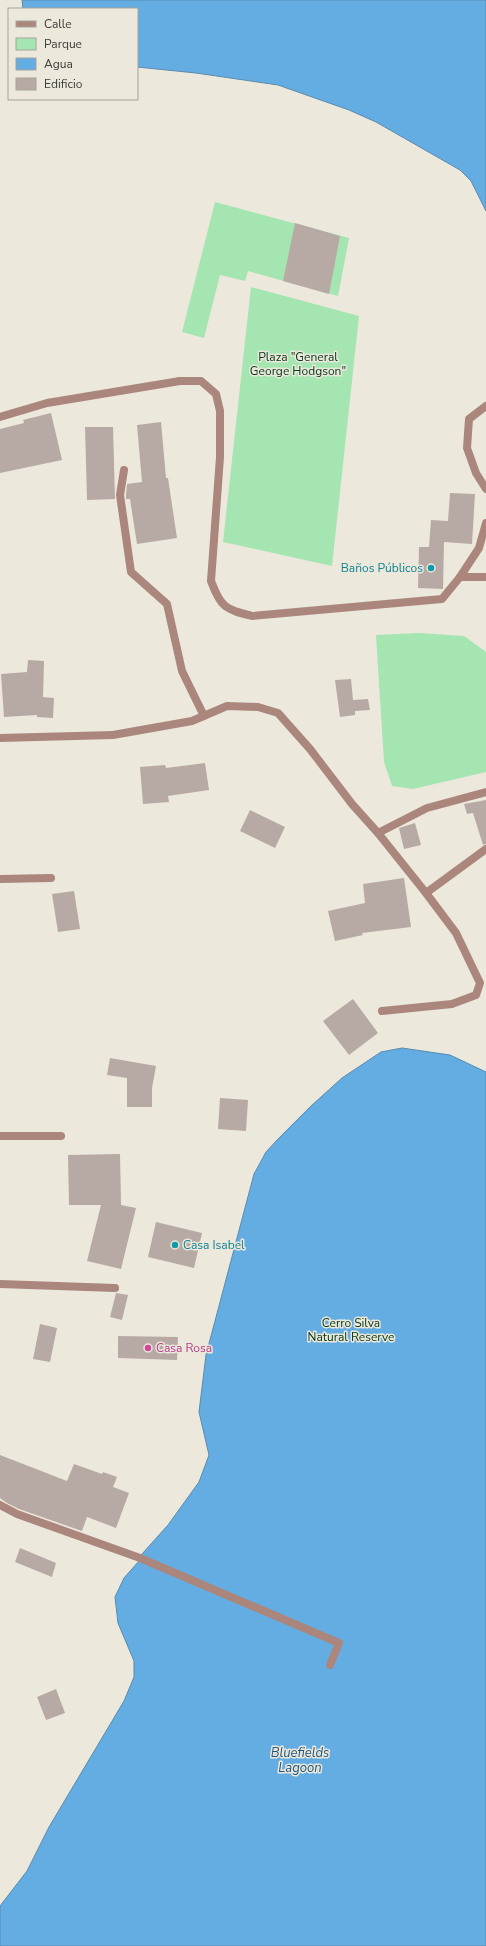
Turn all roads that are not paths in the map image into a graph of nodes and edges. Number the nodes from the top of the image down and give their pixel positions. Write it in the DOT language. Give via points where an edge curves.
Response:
graph roads {
  1 [pos="486,406"];
  2 [pos="0,417"];
  3 [pos="124,470"];
  4 [pos="486,489"];
  5 [pos="486,522"];
  6 [pos="460,577"];
  7 [pos="486,577"];
  8 [pos="204,716"];
  9 [pos="0,738"];
  10 [pos="486,792"];
  11 [pos="378,833"];
  12 [pos="486,849"];
  13 [pos="52,878"];
  14 [pos="0,880"];
  15 [pos="426,893"];
  16 [pos="382,1011"];
  17 [pos="0,1136"];
  18 [pos="60,1136"];
  19 [pos="0,1284"];
  20 [pos="115,1288"];
  21 [pos="0,1505"];
  22 [pos="330,1665"];
  1 -- 4 [label="street" via="469,419 467,448 476,473"];
  2 -- 6 [label="street" via="47,403 180,381 201,381 216,394 220,411 220,457 211,581 218,600 231,610 252,616 442,599"];
  3 -- 8 [label="street" via="120,495 131,572 167,604 182,671"];
  5 -- 6 [label="street" via="479,548"];
  6 -- 7 [label="street"];
  8 -- 9 [label="street" via="192,721 113,735"];
  8 -- 11 [label="street" via="227,706 258,707 278,714"];
  10 -- 11 [label="street" via="427,808"];
  11 -- 15 [label="street"];
  12 -- 15 [label="street"];
  13 -- 14 [label="street"];
  15 -- 16 [label="street" via="456,933 480,983 476,996 452,1004"];
  17 -- 18 [label="street"];
  19 -- 20 [label="street"];
  21 -- 22 [label="street" via="17,1514 140,1558 339,1643"];
}
